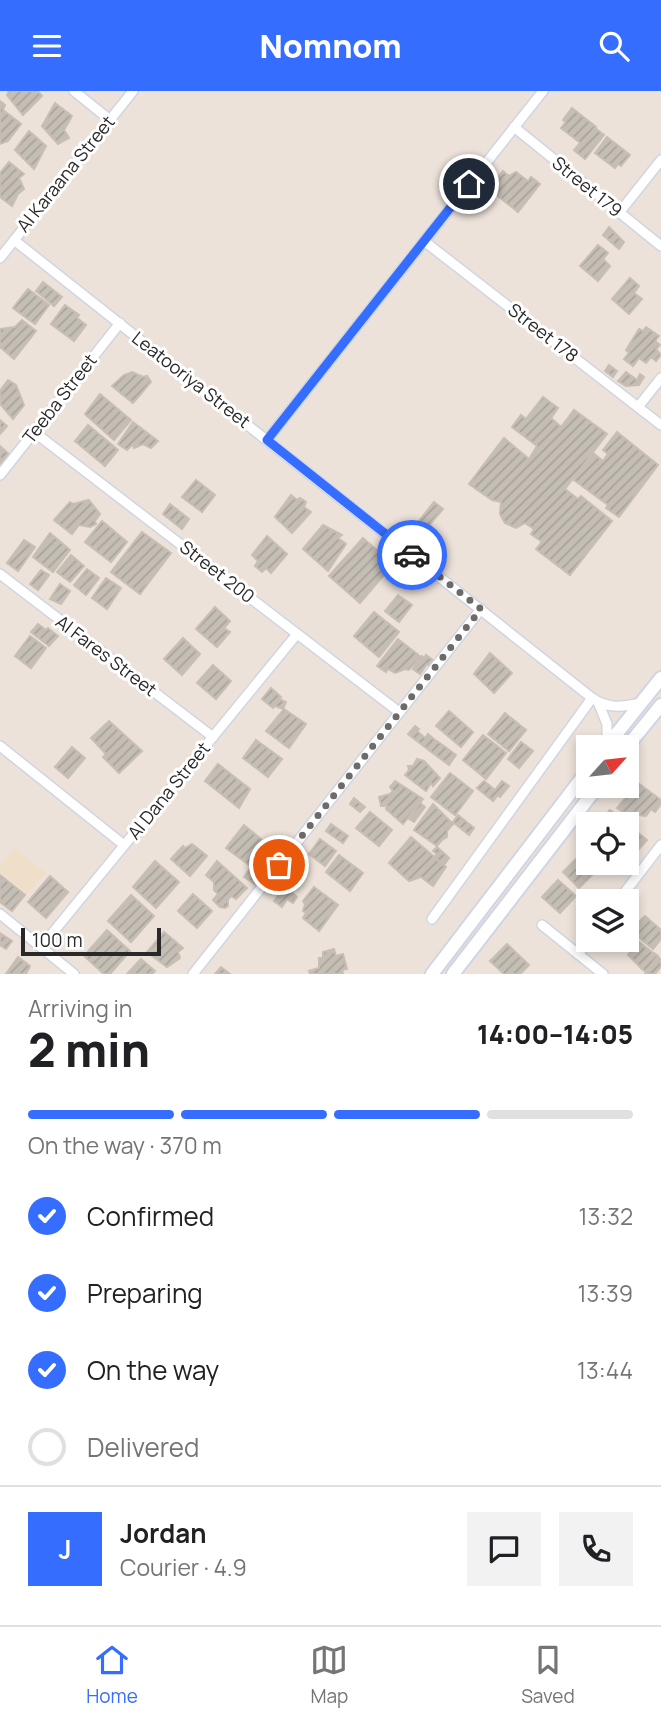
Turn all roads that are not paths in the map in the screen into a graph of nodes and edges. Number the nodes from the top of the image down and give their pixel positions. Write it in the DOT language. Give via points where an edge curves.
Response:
graph roads {
  1 [pos="74,91"];
  2 [pos="132,91"];
  3 [pos="543,91"];
  4 [pos="110,120"];
  5 [pos="514,127"];
  6 [pos="661,160"];
  7 [pos="619,213"];
  8 [pos="14,240"];
  9 [pos="424,241"];
  10 [pos="661,246"];
  11 [pos="0,258"];
  12 [pos="120,323"];
  13 [pos="661,378"];
  14 [pos="638,407"];
  15 [pos="661,425"];
  16 [pos="34,432"];
  17 [pos="267,440"];
  18 [pos="0,475"];
  19 [pos="0,574"];
  20 [pos="481,609"];
  21 [pos="297,634"];
  22 [pos="661,678"];
  23 [pos="595,700"];
  24 [pos="641,703"];
  25 [pos="661,705"];
  26 [pos="399,712"];
  27 [pos="655,716"];
  28 [pos="606,735"];
  29 [pos="615,735"];
  30 [pos="638,735"];
  31 [pos="213,737"];
  32 [pos="0,746"];
  33 [pos="576,786"];
  34 [pos="589,798"];
  35 [pos="124,845"];
  36 [pos="661,845"];
  37 [pos="627,889"];
  38 [pos="0,914"];
  39 [pos="432,919"];
  40 [pos="542,925"];
  41 [pos="41,947"];
  42 [pos="578,954"];
  43 [pos="74,974"];
  44 [pos="192,974"];
  45 [pos="432,974"];
  46 [pos="453,974"];
  47 [pos="603,974"];
  1 -- 4 [label="street"];
  2 -- 4 [label="street, Al Karaana Street"];
  3 -- 5 [label="street"];
  4 -- 8 [label="street, Al Karaana Street"];
  5 -- 7 [label="street, Street 179"];
  5 -- 9 [label="street"];
  6 -- 7 [label="street"];
  7 -- 10 [label="street, Street 179"];
  8 -- 11 [label="street, Al Karaana Street"];
  8 -- 12 [label="street, Leatooriya Street"];
  9 -- 14 [label="street, Street 178"];
  9 -- 17 [label="street"];
  12 -- 16 [label="street, Teeba Street"];
  12 -- 17 [label="street, Leatooriya Street"];
  13 -- 14 [label="street"];
  14 -- 15 [label="street, Street 178"];
  16 -- 18 [label="street, Teeba Street"];
  16 -- 21 [label="street, Street 200"];
  17 -- 20 [label="street, Leatooriya Street"];
  19 -- 31 [label="street, Al Fares Street"];
  20 -- 23 [label="street, Leatooriya Street"];
  20 -- 26 [label="street"];
  21 -- 26 [label="street, Street 200"];
  21 -- 31 [label="street, Al Dana Street"];
  22 -- 24 [label="main road"];
  23 -- 24 [label="street" via="619,707"];
  23 -- 28 [label="street" via="607,724"];
  23 -- 39 [label="street"];
  24 -- 29 [label="main road"];
  25 -- 27 [label="main road"];
  26 -- 44 [label="street"];
  27 -- 30 [label="main road"];
  31 -- 35 [label="street, Al Dana Street"];
  32 -- 35 [label="street"];
  33 -- 45 [label="main road"];
  34 -- 46 [label="main road"];
  35 -- 41 [label="street, Al Dana Street"];
  36 -- 37 [label="street"];
  38 -- 41 [label="street"];
  40 -- 42 [label="street"];
  41 -- 43 [label="street"];
  42 -- 47 [label="street"];
}
